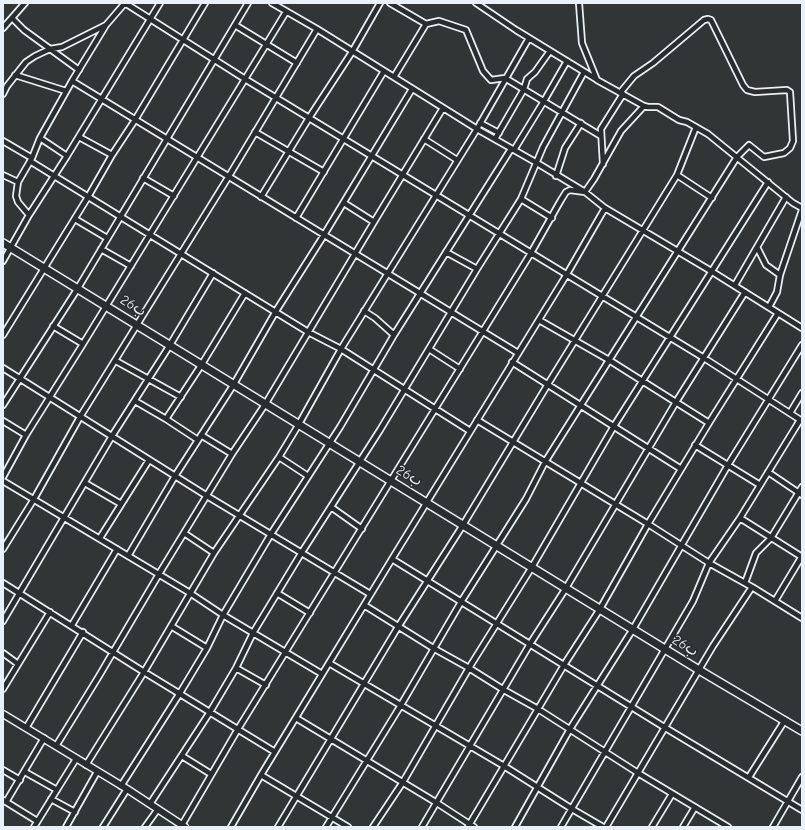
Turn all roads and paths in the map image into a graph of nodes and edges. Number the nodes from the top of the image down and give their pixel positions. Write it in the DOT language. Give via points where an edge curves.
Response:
graph roads {
  1 [pos="25,3"];
  2 [pos="125,3"];
  3 [pos="160,3"];
  4 [pos="205,3"];
  5 [pos="248,3"];
  6 [pos="272,3"];
  7 [pos="380,3"];
  8 [pos="390,3"];
  9 [pos="476,3"];
  10 [pos="579,3"];
  11 [pos="286,12"];
  12 [pos="12,18"];
  13 [pos="150,20"];
  14 [pos="426,24"];
  15 [pos="106,25"];
  16 [pos="235,25"];
  17 [pos="3,28"];
  18 [pos="317,29"];
  19 [pos="528,38"];
  20 [pos="182,39"];
  21 [pos="266,44"];
  22 [pos="50,49"];
  23 [pos="550,51"];
  24 [pos="352,52"];
  25 [pos="214,60"];
  26 [pos="567,61"];
  27 [pos="297,63"];
  28 [pos="79,70"];
  29 [pos="384,71"];
  30 [pos="584,72"];
  31 [pos="15,75"];
  32 [pos="394,77"];
  33 [pos="506,78"];
  34 [pos="244,79"];
  35 [pos="597,80"];
  36 [pos="72,81"];
  37 [pos="412,89"];
  38 [pos="524,89"];
  39 [pos="66,91"];
  40 [pos="622,93"];
  41 [pos="3,94"];
  42 [pos="276,98"];
  43 [pos="101,99"];
  44 [pos="544,101"];
  45 [pos="644,106"];
  46 [pos="443,108"];
  47 [pos="562,112"];
  48 [pos="309,118"];
  49 [pos="135,120"];
  50 [pos="480,123"];
  51 [pos="581,123"];
  52 [pos="696,127"];
  53 [pos="477,129"];
  54 [pos="255,132"];
  55 [pos="499,133"];
  56 [pos="600,136"];
  57 [pos="79,137"];
  58 [pos="40,138"];
  59 [pos="167,138"];
  60 [pos="344,139"];
  61 [pos="424,139"];
  62 [pos="495,139"];
  63 [pos="3,141"];
  64 [pos="513,149"];
  65 [pos="288,152"];
  66 [pos="112,155"];
  67 [pos="67,156"];
  68 [pos="372,156"];
  69 [pos="197,157"];
  70 [pos="737,157"];
  71 [pos="31,159"];
  72 [pos="457,160"];
  73 [pos="537,163"];
  74 [pos="603,164"];
  75 [pos="324,172"];
  76 [pos="3,175"];
  77 [pos="402,175"];
  78 [pos="677,175"];
  79 [pos="229,176"];
  80 [pos="556,176"];
  81 [pos="54,177"];
  82 [pos="143,178"];
  83 [pos="18,182"];
  84 [pos="768,182"];
  85 [pos="584,192"];
  86 [pos="436,195"];
  87 [pos="174,196"];
  88 [pos="261,196"];
  89 [pos="88,197"];
  90 [pos="786,197"];
  91 [pos="712,198"];
  92 [pos="521,199"];
  93 [pos="344,203"];
  94 [pos="605,208"];
  95 [pos="802,209"];
  96 [pos="29,215"];
  97 [pos="469,215"];
  98 [pos="120,216"];
  99 [pos="75,218"];
  100 [pos="296,218"];
  101 [pos="552,218"];
  102 [pos="374,222"];
  103 [pos="643,230"];
  104 [pos="500,234"];
  105 [pos="151,235"];
  106 [pos="324,235"];
  107 [pos="107,238"];
  108 [pos="3,243"];
  109 [pos="11,247"];
  110 [pos="757,247"];
  111 [pos="101,248"];
  112 [pos="678,251"];
  113 [pos="446,252"];
  114 [pos="355,253"];
  115 [pos="531,253"];
  116 [pos="181,254"];
  117 [pos="3,261"];
  118 [pos="131,266"];
  119 [pos="45,268"];
  120 [pos="477,269"];
  121 [pos="711,271"];
  122 [pos="213,273"];
  123 [pos="387,273"];
  124 [pos="566,274"];
  125 [pos="780,275"];
  126 [pos="735,285"];
  127 [pos="78,288"];
  128 [pos="745,292"];
  129 [pos="244,293"];
  130 [pos="420,293"];
  131 [pos="602,297"];
  132 [pos="107,306"];
  133 [pos="769,307"];
  134 [pos="364,311"];
  135 [pos="276,312"];
  136 [pos="451,312"];
  137 [pos="778,313"];
  138 [pos="636,317"];
  139 [pos="538,320"];
  140 [pos="802,320"];
  141 [pos="138,325"];
  142 [pos="53,326"];
  143 [pos="800,327"];
  144 [pos="308,332"];
  145 [pos="483,332"];
  146 [pos="3,335"];
  147 [pos="394,335"];
  148 [pos="669,338"];
  149 [pos="574,341"];
  150 [pos="83,344"];
  151 [pos="170,345"];
  152 [pos="802,345"];
  153 [pos="341,349"];
  154 [pos="429,349"];
  155 [pos="518,353"];
  156 [pos="704,358"];
  157 [pos="609,360"];
  158 [pos="116,361"];
  159 [pos="512,362"];
  160 [pos="202,364"];
  161 [pos="3,368"];
  162 [pos="460,369"];
  163 [pos="374,370"];
  164 [pos="20,378"];
  165 [pos="149,379"];
  166 [pos="737,379"];
  167 [pos="642,381"];
  168 [pos="234,384"];
  169 [pos="548,384"];
  170 [pos="405,389"];
  171 [pos="802,393"];
  172 [pos="49,397"];
  173 [pos="181,397"];
  174 [pos="768,400"];
  175 [pos="135,401"];
  176 [pos="676,402"];
  177 [pos="266,403"];
  178 [pos="3,405"];
  179 [pos="580,405"];
  180 [pos="436,409"];
  181 [pos="790,413"];
  182 [pos="80,417"];
  183 [pos="166,418"];
  184 [pos="477,420"];
  185 [pos="3,421"];
  186 [pos="801,421"];
  187 [pos="709,423"];
  188 [pos="299,424"];
  189 [pos="614,426"];
  190 [pos="470,430"];
  191 [pos="26,435"];
  192 [pos="112,436"];
  193 [pos="200,437"];
  194 [pos="513,442"];
  195 [pos="329,443"];
  196 [pos="695,445"];
  197 [pos="649,447"];
  198 [pos="232,454"];
  199 [pos="279,457"];
  200 [pos="149,460"];
  201 [pos="360,462"];
  202 [pos="545,462"];
  203 [pos="728,465"];
  204 [pos="681,469"];
  205 [pos="768,472"];
  206 [pos="175,476"];
  207 [pos="308,476"];
  208 [pos="3,477"];
  209 [pos="3,481"];
  210 [pos="391,481"];
  211 [pos="85,483"];
  212 [pos="581,483"];
  213 [pos="760,485"];
  214 [pos="802,487"];
  215 [pos="800,493"];
  216 [pos="207,496"];
  217 [pos="34,499"];
  218 [pos="427,503"];
  219 [pos="121,504"];
  220 [pos="615,504"];
  221 [pos="331,507"];
  222 [pos="239,515"];
  223 [pos="65,517"];
  224 [pos="740,518"];
  225 [pos="648,524"];
  226 [pos="463,525"];
  227 [pos="362,529"];
  228 [pos="184,533"];
  229 [pos="271,534"];
  230 [pos="100,538"];
  231 [pos="772,538"];
  232 [pos="681,544"];
  233 [pos="496,545"];
  234 [pos="3,549"];
  235 [pos="117,549"];
  236 [pos="302,552"];
  237 [pos="214,553"];
  238 [pos="128,556"];
  239 [pos="802,556"];
  240 [pos="392,559"];
  241 [pos="709,563"];
  242 [pos="532,567"];
  243 [pos="335,572"];
  244 [pos="159,574"];
  245 [pos="427,581"];
  246 [pos="3,583"];
  247 [pos="745,583"];
  248 [pos="752,587"];
  249 [pos="566,588"];
  250 [pos="20,593"];
  251 [pos="190,593"];
  252 [pos="277,593"];
  253 [pos="370,594"];
  254 [pos="775,601"];
  255 [pos="461,602"];
  256 [pos="364,605"];
  257 [pos="600,609"];
  258 [pos="50,612"];
  259 [pos="310,613"];
  260 [pos="223,614"];
  261 [pos="802,618"];
  262 [pos="3,621"];
  263 [pos="497,624"];
  264 [pos="72,625"];
  265 [pos="171,626"];
  266 [pos="398,627"];
  267 [pos="633,629"];
  268 [pos="83,632"];
  269 [pos="253,632"];
  270 [pos="530,644"];
  271 [pos="207,648"];
  272 [pos="433,648"];
  273 [pos="665,649"];
  274 [pos="113,652"];
  275 [pos="286,652"];
  276 [pos="3,653"];
  277 [pos="329,663"];
  278 [pos="18,664"];
  279 [pos="564,665"];
  280 [pos="236,668"];
  281 [pos="469,668"];
  282 [pos="699,670"];
  283 [pos="144,672"];
  284 [pos="322,674"];
  285 [pos="364,683"];
  286 [pos="266,685"];
  287 [pos="597,686"];
  288 [pos="3,689"];
  289 [pos="504,690"];
  290 [pos="180,693"];
  291 [pos="401,705"];
  292 [pos="631,706"];
  293 [pos="538,709"];
  294 [pos="210,712"];
  295 [pos="3,714"];
  296 [pos="296,718"];
  297 [pos="785,720"];
  298 [pos="436,725"];
  299 [pos="664,727"];
  300 [pos="26,728"];
  301 [pos="238,729"];
  302 [pos="570,729"];
  303 [pos="802,731"];
  304 [pos="44,738"];
  305 [pos="331,739"];
  306 [pos="56,746"];
  307 [pos="470,747"];
  308 [pos="605,751"];
  309 [pos="275,752"];
  310 [pos="182,756"];
  311 [pos="76,759"];
  312 [pos="368,760"];
  313 [pos="86,765"];
  314 [pos="504,766"];
  315 [pos="3,770"];
  316 [pos="25,772"];
  317 [pos="97,772"];
  318 [pos="638,773"];
  319 [pos="211,774"];
  320 [pos="261,774"];
  321 [pos="748,777"];
  322 [pos="802,777"];
  323 [pos="20,780"];
  324 [pos="403,782"];
  325 [pos="538,787"];
  326 [pos="124,788"];
  327 [pos="57,790"];
  328 [pos="672,794"];
  329 [pos="297,796"];
  330 [pos="51,799"];
  331 [pos="788,801"];
  332 [pos="5,802"];
  333 [pos="437,803"];
  334 [pos="150,804"];
  335 [pos="695,807"];
  336 [pos="158,809"];
  337 [pos="572,809"];
  338 [pos="802,810"];
  339 [pos="75,812"];
  340 [pos="332,817"];
  341 [pos="37,821"];
  342 [pos="184,826"];
  343 [pos="471,826"];
  344 [pos="34,827"];
  345 [pos="66,827"];
  346 [pos="104,827"];
  347 [pos="145,827"];
  348 [pos="231,827"];
  349 [pos="278,827"];
  350 [pos="326,827"];
  351 [pos="348,827"];
  352 [pos="373,827"];
  353 [pos="422,827"];
  354 [pos="515,827"];
  355 [pos="561,827"];
  356 [pos="605,827"];
  357 [pos="652,827"];
  358 [pos="683,827"];
  359 [pos="728,827"];
  360 [pos="773,827"];
  1 -- 12 [label="street"];
  2 -- 13 [label="street"];
  2 -- 15 [label="street"];
  3 -- 13 [label="street"];
  4 -- 20 [label="street"];
  5 -- 16 [label="street"];
  6 -- 11 [label="street"];
  7 -- 24 [label="street"];
  8 -- 14 [label="street"];
  9 -- 19 [label="street"];
  10 -- 35 [label="street" via="582,44"];
  11 -- 18 [label="street"];
  11 -- 21 [label="street"];
  12 -- 17 [label="street"];
  12 -- 22 [label="street"];
  13 -- 20 [label="street"];
  13 -- 43 [label="street"];
  14 -- 32 [label="street"];
  14 -- 33 [label="street" via="440,21 466,30 483,71 491,80"];
  15 -- 22 [label="street" via="62,47"];
  15 -- 28 [label="street"];
  16 -- 21 [label="street"];
  16 -- 25 [label="street"];
  18 -- 24 [label="street"];
  18 -- 27 [label="street"];
  19 -- 23 [label="street"];
  19 -- 33 [label="street"];
  20 -- 25 [label="street"];
  20 -- 49 [label="street"];
  21 -- 27 [label="street"];
  21 -- 34 [label="street"];
  22 -- 28 [label="street"];
  22 -- 31 [label="street" via="26,62"];
  23 -- 26 [label="street"];
  23 -- 38 [label="street" via="527,79"];
  24 -- 29 [label="street"];
  24 -- 48 [label="street"];
  25 -- 34 [label="street"];
  25 -- 59 [label="street"];
  26 -- 30 [label="street"];
  26 -- 44 [label="street"];
  27 -- 42 [label="street"];
  28 -- 36 [label="street"];
  29 -- 32 [label="street"];
  29 -- 60 [label="street"];
  30 -- 35 [label="street"];
  30 -- 47 [label="street"];
  31 -- 39 [label="street"];
  31 -- 41 [label="street"];
  32 -- 37 [label="street"];
  33 -- 38 [label="street"];
  33 -- 50 [label="street"];
  34 -- 42 [label="street"];
  34 -- 69 [label="street"];
  35 -- 40 [label="street"];
  36 -- 39 [label="street"];
  36 -- 43 [label="street"];
  37 -- 46 [label="street"];
  37 -- 68 [label="street"];
  38 -- 44 [label="street"];
  38 -- 55 [label="street"];
  39 -- 58 [label="street"];
  40 -- 45 [label="street"];
  40 -- 56 [label="street" via="601,129"];
  40 -- 70 [label="street" via="634,76 704,20 711,20 747,90 787,90 790,95 793,141 790,148 784,153 764,156 749,145"];
  42 -- 48 [label="street"];
  42 -- 54 [label="street"];
  43 -- 49 [label="street"];
  43 -- 57 [label="street"];
  44 -- 47 [label="street"];
  44 -- 64 [label="street"];
  45 -- 52 [label="street" via="658,107"];
  45 -- 74 [label="street" via="621,131"];
  46 -- 53 [label="street"];
  46 -- 61 [label="street"];
  47 -- 51 [label="street"];
  47 -- 73 [label="street"];
  48 -- 60 [label="street"];
  48 -- 65 [label="street"];
  49 -- 59 [label="street"];
  49 -- 66 [label="street"];
  50 -- 53 [label="street"];
  50 -- 55 [label="street"];
  51 -- 56 [label="street"];
  51 -- 80 [label="street" via="565,148"];
  52 -- 70 [label="street"];
  52 -- 78 [label="street"];
  53 -- 62 [label="street"];
  53 -- 72 [label="street"];
  54 -- 65 [label="street"];
  54 -- 79 [label="street"];
  55 -- 62 [label="street"];
  56 -- 74 [label="street"];
  57 -- 66 [label="street"];
  57 -- 67 [label="street"];
  58 -- 67 [label="street"];
  58 -- 71 [label="street"];
  59 -- 69 [label="street"];
  59 -- 82 [label="street"];
  60 -- 68 [label="street"];
  60 -- 75 [label="street"];
  61 -- 72 [label="street"];
  61 -- 77 [label="street"];
  62 -- 64 [label="street"];
  63 -- 71 [label="street"];
  64 -- 73 [label="street"];
  64 -- 97 [label="street"];
  65 -- 75 [label="street"];
  65 -- 88 [label="street"];
  66 -- 89 [label="street"];
  67 -- 81 [label="street"];
  68 -- 77 [label="street"];
  68 -- 93 [label="street"];
  69 -- 79 [label="street"];
  69 -- 87 [label="street"];
  70 -- 84 [label="street"];
  70 -- 91 [label="street"];
  71 -- 81 [label="street"];
  71 -- 83 [label="street"];
  72 -- 86 [label="street"];
  73 -- 80 [label="street"];
  73 -- 92 [label="street"];
  74 -- 85 [label="street"];
  75 -- 100 [label="street"];
  76 -- 83 [label="street"];
  77 -- 86 [label="street"];
  77 -- 102 [label="street"];
  78 -- 91 [label="street"];
  78 -- 103 [label="street"];
  79 -- 88 [label="street"];
  79 -- 116 [label="street"];
  80 -- 85 [label="street"];
  81 -- 89 [label="street"];
  81 -- 96 [label="street"];
  82 -- 87 [label="street"];
  82 -- 98 [label="street"];
  83 -- 96 [label="street" via="16,196"];
  84 -- 90 [label="street"];
  84 -- 121 [label="street"];
  85 -- 94 [label="street"];
  85 -- 101 [label="street" via="566,192"];
  86 -- 97 [label="street"];
  86 -- 123 [label="street"];
  87 -- 105 [label="street"];
  88 -- 100 [label="street"];
  89 -- 98 [label="street"];
  89 -- 99 [label="street"];
  90 -- 95 [label="street"];
  90 -- 110 [label="street"];
  91 -- 112 [label="street"];
  92 -- 101 [label="street"];
  92 -- 104 [label="street"];
  93 -- 102 [label="street"];
  93 -- 106 [label="street"];
  94 -- 103 [label="street"];
  94 -- 124 [label="street"];
  95 -- 125 [label="street"];
  96 -- 109 [label="street"];
  97 -- 104 [label="street"];
  97 -- 113 [label="street"];
  98 -- 105 [label="street"];
  98 -- 107 [label="street"];
  99 -- 107 [label="street"];
  99 -- 119 [label="street"];
  100 -- 106 [label="street"];
  101 -- 115 [label="street"];
  102 -- 114 [label="street"];
  103 -- 112 [label="street"];
  103 -- 131 [label="street"];
  104 -- 115 [label="street"];
  104 -- 120 [label="street"];
  105 -- 116 [label="street"];
  105 -- 118 [label="street"];
  106 -- 114 [label="street"];
  106 -- 135 [label="street"];
  107 -- 111 [label="street"];
  108 -- 109 [label="highway, 26ب"];
  109 -- 117 [label="street"];
  109 -- 119 [label="highway, 26ب"];
  110 -- 125 [label="street" via="766,265"];
  110 -- 126 [label="street"];
  111 -- 118 [label="street"];
  111 -- 127 [label="street"];
  112 -- 121 [label="street"];
  112 -- 138 [label="street"];
  113 -- 120 [label="street"];
  113 -- 130 [label="street"];
  114 -- 123 [label="street"];
  114 -- 144 [label="street"];
  115 -- 124 [label="street"];
  115 -- 145 [label="street"];
  116 -- 122 [label="street"];
  116 -- 141 [label="street"];
  118 -- 132 [label="street"];
  119 -- 127 [label="highway, 26ب"];
  119 -- 146 [label="street"];
  120 -- 136 [label="street"];
  121 -- 126 [label="street"];
  121 -- 148 [label="street"];
  122 -- 129 [label="street"];
  122 -- 151 [label="street"];
  123 -- 130 [label="street"];
  123 -- 134 [label="street"];
  124 -- 131 [label="street"];
  124 -- 139 [label="street"];
  125 -- 133 [label="street" via="777,292"];
  126 -- 128 [label="street"];
  127 -- 132 [label="highway, 26ب"];
  127 -- 142 [label="street"];
  128 -- 133 [label="street"];
  128 -- 156 [label="street"];
  129 -- 135 [label="street"];
  129 -- 160 [label="street"];
  130 -- 136 [label="street"];
  130 -- 147 [label="street"];
  131 -- 138 [label="street"];
  131 -- 149 [label="street"];
  132 -- 141 [label="highway, 26ب"];
  132 -- 150 [label="street"];
  133 -- 137 [label="street"];
  134 -- 147 [label="street"];
  134 -- 153 [label="street"];
  135 -- 144 [label="street"];
  135 -- 168 [label="street"];
  136 -- 145 [label="street"];
  136 -- 154 [label="street"];
  137 -- 143 [label="street"];
  137 -- 166 [label="street"];
  138 -- 148 [label="street"];
  138 -- 157 [label="street"];
  139 -- 149 [label="street"];
  139 -- 155 [label="street"];
  140 -- 143 [label="street"];
  141 -- 151 [label="highway, 26ب"];
  141 -- 158 [label="street"];
  142 -- 150 [label="street"];
  142 -- 164 [label="street"];
  144 -- 153 [label="street"];
  144 -- 177 [label="street"];
  145 -- 155 [label="street"];
  145 -- 162 [label="street"];
  147 -- 163 [label="street"];
  148 -- 156 [label="street"];
  148 -- 167 [label="street"];
  149 -- 157 [label="street"];
  149 -- 169 [label="street"];
  150 -- 172 [label="street"];
  151 -- 160 [label="highway, 26ب"];
  151 -- 165 [label="street"];
  152 -- 174 [label="street"];
  153 -- 163 [label="street"];
  153 -- 188 [label="street"];
  154 -- 162 [label="street"];
  154 -- 170 [label="street"];
  155 -- 159 [label="street"];
  156 -- 166 [label="street"];
  156 -- 176 [label="street"];
  157 -- 167 [label="street"];
  157 -- 179 [label="street"];
  158 -- 165 [label="street"];
  158 -- 182 [label="street"];
  159 -- 169 [label="street"];
  159 -- 184 [label="street"];
  160 -- 168 [label="highway, 26ب"];
  160 -- 173 [label="street"];
  161 -- 164 [label="street"];
  162 -- 180 [label="street"];
  163 -- 170 [label="street"];
  163 -- 195 [label="street"];
  164 -- 172 [label="street"];
  164 -- 178 [label="street"];
  165 -- 173 [label="street"];
  165 -- 175 [label="street"];
  166 -- 174 [label="street"];
  166 -- 187 [label="street"];
  167 -- 176 [label="street"];
  167 -- 189 [label="street"];
  168 -- 177 [label="highway, 26ب"];
  168 -- 193 [label="street"];
  169 -- 179 [label="street"];
  169 -- 194 [label="street"];
  170 -- 180 [label="street"];
  170 -- 201 [label="street"];
  171 -- 181 [label="street"];
  172 -- 182 [label="street"];
  172 -- 191 [label="street"];
  173 -- 183 [label="street"];
  174 -- 181 [label="street"];
  174 -- 203 [label="street"];
  175 -- 183 [label="street"];
  175 -- 192 [label="street"];
  176 -- 187 [label="street"];
  176 -- 197 [label="street"];
  177 -- 188 [label="highway, 26ب"];
  177 -- 198 [label="street"];
  179 -- 189 [label="street"];
  179 -- 202 [label="street"];
  180 -- 190 [label="street"];
  180 -- 210 [label="street"];
  181 -- 186 [label="street"];
  182 -- 192 [label="street"];
  182 -- 217 [label="street"];
  183 -- 193 [label="street"];
  184 -- 190 [label="street"];
  184 -- 194 [label="street"];
  185 -- 191 [label="street"];
  186 -- 205 [label="street"];
  187 -- 196 [label="street"];
  188 -- 195 [label="highway, 26ب"];
  188 -- 199 [label="street"];
  189 -- 197 [label="street"];
  189 -- 212 [label="street"];
  190 -- 218 [label="street"];
  191 -- 208 [label="street"];
  192 -- 200 [label="street"];
  192 -- 211 [label="street"];
  193 -- 198 [label="street"];
  193 -- 206 [label="street"];
  194 -- 202 [label="street"];
  194 -- 226 [label="street"];
  195 -- 201 [label="highway, 26ب"];
  195 -- 207 [label="street"];
  196 -- 203 [label="street"];
  196 -- 204 [label="street"];
  197 -- 204 [label="street"];
  197 -- 220 [label="street"];
  198 -- 216 [label="street"];
  199 -- 207 [label="street"];
  199 -- 222 [label="street"];
  200 -- 206 [label="street"];
  200 -- 219 [label="street"];
  201 -- 210 [label="highway, 26ب"];
  201 -- 221 [label="street"];
  202 -- 212 [label="street"];
  202 -- 233 [label="street" via="526,499"];
  203 -- 213 [label="street"];
  203 -- 232 [label="street"];
  204 -- 225 [label="street"];
  205 -- 213 [label="street"];
  205 -- 215 [label="street"];
  206 -- 216 [label="street"];
  206 -- 238 [label="street"];
  207 -- 229 [label="street"];
  209 -- 217 [label="street"];
  210 -- 218 [label="highway, 26ب"];
  210 -- 227 [label="street"];
  211 -- 219 [label="street"];
  211 -- 223 [label="street"];
  212 -- 220 [label="street"];
  212 -- 242 [label="street"];
  213 -- 224 [label="street"];
  214 -- 215 [label="street"];
  215 -- 231 [label="street"];
  216 -- 222 [label="street"];
  216 -- 228 [label="street"];
  217 -- 223 [label="street"];
  217 -- 234 [label="street"];
  218 -- 226 [label="highway, 26ب"];
  218 -- 240 [label="street"];
  219 -- 230 [label="street"];
  220 -- 225 [label="street"];
  220 -- 249 [label="street"];
  221 -- 227 [label="street"];
  221 -- 236 [label="street"];
  222 -- 229 [label="street"];
  222 -- 237 [label="street"];
  223 -- 230 [label="street"];
  223 -- 250 [label="street"];
  224 -- 231 [label="street"];
  224 -- 241 [label="street"];
  225 -- 232 [label="street"];
  225 -- 257 [label="street"];
  226 -- 233 [label="highway, 26ب"];
  226 -- 245 [label="street"];
  227 -- 243 [label="street"];
  228 -- 237 [label="street"];
  228 -- 244 [label="street"];
  229 -- 236 [label="street"];
  229 -- 260 [label="street"];
  230 -- 235 [label="street"];
  231 -- 239 [label="street"];
  231 -- 247 [label="street" via="756,553"];
  232 -- 241 [label="street"];
  232 -- 267 [label="street"];
  233 -- 242 [label="highway, 26ب"];
  233 -- 255 [label="street"];
  235 -- 238 [label="street"];
  235 -- 264 [label="street"];
  236 -- 243 [label="street"];
  236 -- 252 [label="street"];
  237 -- 251 [label="street"];
  238 -- 244 [label="street"];
  239 -- 254 [label="street"];
  240 -- 245 [label="street"];
  240 -- 253 [label="street"];
  241 -- 247 [label="street"];
  241 -- 273 [label="street" via="693,601"];
  242 -- 249 [label="highway, 26ب"];
  242 -- 263 [label="street"];
  243 -- 253 [label="street"];
  243 -- 259 [label="street"];
  244 -- 251 [label="street"];
  244 -- 274 [label="street"];
  245 -- 255 [label="street"];
  245 -- 266 [label="street"];
  246 -- 250 [label="street"];
  247 -- 248 [label="street"];
  248 -- 254 [label="street"];
  248 -- 282 [label="street"];
  249 -- 257 [label="highway, 26ب"];
  249 -- 270 [label="street"];
  250 -- 258 [label="street"];
  250 -- 262 [label="street"];
  251 -- 260 [label="street"];
  251 -- 265 [label="street"];
  252 -- 259 [label="street"];
  252 -- 269 [label="street"];
  253 -- 256 [label="street"];
  254 -- 261 [label="street"];
  255 -- 263 [label="street"];
  255 -- 272 [label="street"];
  256 -- 266 [label="street"];
  256 -- 277 [label="street"];
  257 -- 267 [label="highway, 26ب"];
  257 -- 279 [label="street"];
  258 -- 264 [label="street"];
  258 -- 278 [label="street"];
  259 -- 275 [label="street"];
  260 -- 269 [label="street"];
  260 -- 271 [label="street"];
  263 -- 270 [label="street"];
  263 -- 281 [label="street"];
  264 -- 268 [label="street"];
  265 -- 271 [label="street"];
  265 -- 283 [label="street"];
  266 -- 272 [label="street"];
  266 -- 285 [label="street"];
  267 -- 273 [label="highway, 26ب"];
  267 -- 287 [label="street"];
  268 -- 274 [label="street"];
  268 -- 300 [label="street"];
  269 -- 275 [label="street"];
  269 -- 280 [label="street"];
  270 -- 279 [label="street"];
  270 -- 289 [label="street"];
  271 -- 290 [label="street"];
  272 -- 281 [label="street"];
  272 -- 291 [label="street"];
  273 -- 282 [label="highway, 26ب"];
  273 -- 292 [label="street"];
  274 -- 283 [label="street"];
  274 -- 306 [label="street"];
  275 -- 284 [label="street"];
  275 -- 286 [label="street"];
  276 -- 278 [label="street"];
  277 -- 284 [label="street"];
  277 -- 285 [label="street"];
  278 -- 288 [label="street"];
  279 -- 287 [label="street"];
  279 -- 293 [label="street"];
  280 -- 286 [label="street"];
  280 -- 294 [label="street"];
  281 -- 289 [label="street"];
  281 -- 298 [label="street"];
  282 -- 297 [label="highway, 26ب"];
  282 -- 299 [label="street"];
  283 -- 290 [label="street"];
  283 -- 313 [label="street"];
  284 -- 296 [label="street"];
  285 -- 291 [label="street"];
  285 -- 305 [label="street"];
  286 -- 301 [label="street"];
  287 -- 292 [label="street"];
  287 -- 302 [label="street"];
  289 -- 293 [label="street"];
  289 -- 307 [label="street"];
  290 -- 294 [label="street"];
  290 -- 326 [label="street"];
  291 -- 298 [label="street"];
  291 -- 312 [label="street"];
  292 -- 299 [label="street"];
  292 -- 308 [label="street"];
  293 -- 302 [label="street"];
  293 -- 314 [label="street"];
  294 -- 301 [label="street"];
  294 -- 310 [label="street"];
  295 -- 300 [label="main road"];
  296 -- 305 [label="street"];
  296 -- 309 [label="street"];
  297 -- 303 [label="highway, 26ب"];
  297 -- 321 [label="street"];
  298 -- 307 [label="street"];
  298 -- 324 [label="street"];
  299 -- 318 [label="street"];
  299 -- 321 [label="street"];
  300 -- 304 [label="main road"];
  301 -- 309 [label="street"];
  301 -- 319 [label="street"];
  302 -- 308 [label="street"];
  302 -- 325 [label="street"];
  304 -- 306 [label="main road"];
  304 -- 316 [label="street"];
  305 -- 312 [label="street"];
  305 -- 329 [label="street"];
  306 -- 311 [label="main road"];
  307 -- 314 [label="street"];
  307 -- 333 [label="street"];
  308 -- 318 [label="street"];
  308 -- 337 [label="street"];
  309 -- 320 [label="street"];
  310 -- 319 [label="street"];
  310 -- 334 [label="street"];
  311 -- 313 [label="main road"];
  311 -- 327 [label="street"];
  312 -- 324 [label="street"];
  312 -- 340 [label="street"];
  313 -- 317 [label="main road"];
  314 -- 325 [label="street"];
  314 -- 343 [label="street"];
  315 -- 323 [label="street"];
  316 -- 323 [label="street"];
  316 -- 327 [label="street"];
  317 -- 326 [label="main road"];
  317 -- 339 [label="street"];
  318 -- 328 [label="street"];
  318 -- 356 [label="street"];
  319 -- 342 [label="street"];
  320 -- 329 [label="street"];
  320 -- 348 [label="street"];
  321 -- 331 [label="street"];
  322 -- 331 [label="street"];
  323 -- 332 [label="street"];
  324 -- 333 [label="street"];
  324 -- 352 [label="street"];
  325 -- 337 [label="street"];
  325 -- 354 [label="street"];
  326 -- 334 [label="main road"];
  326 -- 346 [label="street"];
  327 -- 330 [label="street"];
  328 -- 335 [label="street"];
  328 -- 357 [label="street"];
  329 -- 340 [label="street"];
  329 -- 349 [label="street"];
  330 -- 339 [label="street"];
  330 -- 341 [label="street"];
  331 -- 338 [label="street"];
  331 -- 360 [label="street"];
  332 -- 341 [label="street"];
  333 -- 343 [label="street"];
  333 -- 353 [label="street"];
  334 -- 336 [label="main road"];
  335 -- 358 [label="street"];
  335 -- 359 [label="street"];
  336 -- 342 [label="main road"];
  336 -- 347 [label="street"];
  337 -- 355 [label="street"];
  337 -- 356 [label="street"];
  339 -- 345 [label="street"];
  340 -- 350 [label="street"];
  340 -- 351 [label="street"];
  341 -- 344 [label="street"];
}
